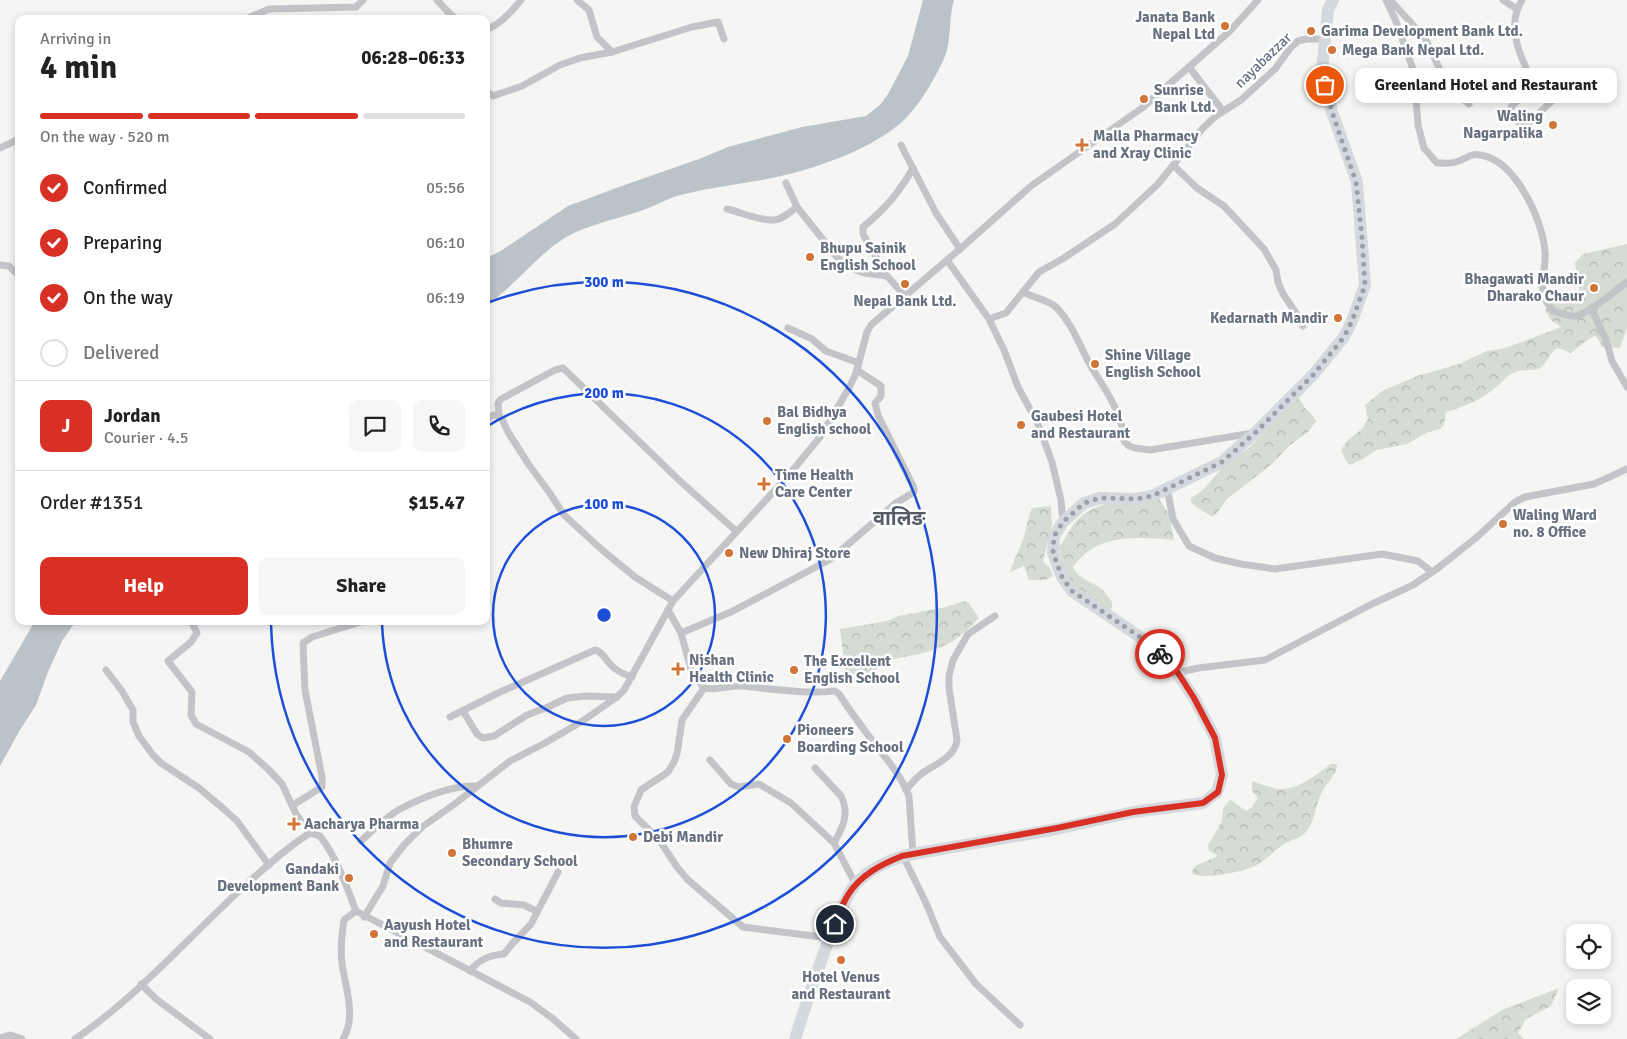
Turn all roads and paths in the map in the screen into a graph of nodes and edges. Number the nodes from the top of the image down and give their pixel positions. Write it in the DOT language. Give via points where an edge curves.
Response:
graph roads {
  1 [pos="363,0"];
  2 [pos="437,0"];
  3 [pos="522,0"];
  4 [pos="577,0"];
  5 [pos="1258,0"];
  6 [pos="1333,0"];
  7 [pos="1386,0"];
  8 [pos="1390,0"];
  9 [pos="1504,0"];
  10 [pos="1522,0"];
  11 [pos="1517,9"];
  12 [pos="256,15"];
  13 [pos="451,15"];
  14 [pos="490,28"];
  15 [pos="724,39"];
  16 [pos="1325,39"];
  17 [pos="612,52"];
  18 [pos="1189,67"];
  19 [pos="1534,84"];
  20 [pos="490,94"];
  21 [pos="1469,104"];
  22 [pos="1223,111"];
  23 [pos="15,141"];
  24 [pos="901,145"];
  25 [pos="0,148"];
  26 [pos="1174,166"];
  27 [pos="913,168"];
  28 [pos="786,183"];
  29 [pos="797,207"];
  30 [pos="727,209"];
  31 [pos="960,249"];
  32 [pos="947,260"];
  33 [pos="0,265"];
  34 [pos="15,272"];
  35 [pos="887,276"];
  36 [pos="1627,282"];
  37 [pos="1023,292"];
  38 [pos="905,296"];
  39 [pos="1592,308"];
  40 [pos="989,319"];
  41 [pos="1303,326"];
  42 [pos="788,328"];
  43 [pos="858,367"];
  44 [pos="1627,387"];
  45 [pos="499,416"];
  46 [pos="490,418"];
  47 [pos="1256,432"];
  48 [pos="1627,469"];
  49 [pos="1167,488"];
  50 [pos="1063,522"];
  51 [pos="736,531"];
  52 [pos="1432,572"];
  53 [pos="672,601"];
  54 [pos="668,610"];
  55 [pos="995,616"];
  56 [pos="193,625"];
  57 [pos="351,625"];
  58 [pos="681,633"];
  59 [pos="106,670"];
  60 [pos="1178,673"];
  61 [pos="632,677"];
  62 [pos="704,688"];
  63 [pos="617,697"];
  64 [pos="463,711"];
  65 [pos="450,717"];
  66 [pos="710,760"];
  67 [pos="815,768"];
  68 [pos="478,786"];
  69 [pos="906,790"];
  70 [pos="292,805"];
  71 [pos="310,834"];
  72 [pos="361,841"];
  73 [pos="834,843"];
  74 [pos="908,855"];
  75 [pos="269,864"];
  76 [pos="558,872"];
  77 [pos="856,884"];
  78 [pos="495,899"];
  79 [pos="356,911"];
  80 [pos="536,911"];
  81 [pos="364,917"];
  82 [pos="829,938"];
  83 [pos="470,971"];
  84 [pos="142,984"];
  85 [pos="1020,1025"];
  86 [pos="347,1037"];
  87 [pos="0,1038"];
  88 [pos="22,1039"];
  89 [pos="75,1039"];
  90 [pos="210,1039"];
  91 [pos="576,1039"];
  92 [pos="795,1039"];
  1 -- 12 [label="street" via="356,8 307,7 269,10"];
  2 -- 13 [label="street"];
  3 -- 14 [label="street"];
  4 -- 17 [label="street" via="589,10 597,37"];
  5 -- 18 [label="street" via="1230,31"];
  6 -- 16 [label="highway" via="1328,10"];
  7 -- 39 [label="street" via="1414,72 1418,125 1424,148 1437,163 1456,162 1469,155 1482,155 1497,162 1519,183 1543,236 1543,295 1547,303 1553,311 1565,315 1576,316"];
  8 -- 21 [label="street" via="1425,38 1442,74"];
  9 -- 11 [label="street"];
  10 -- 11 [label="street"];
  11 -- 19 [label="street" via="1517,48"];
  15 -- 17 [label="street" via="718,22"];
  16 -- 22 [label="street, nayabazzar" via="1298,41 1275,69"];
  16 -- 47 [label="highway" via="1322,71 1356,182 1365,285 1344,337 1313,375"];
  17 -- 20 [label="street" via="580,58 522,86"];
  18 -- 22 [label="street"];
  18 -- 31 [label="street" via="1142,108 1031,186"];
  19 -- 19 [label="street" via="1539,84 1551,95 1551,102 1525,126 1510,111"];
  22 -- 26 [label="street, nayabazzar" via="1203,128"];
  23 -- 25 [label="street"];
  24 -- 27 [label="street"];
  26 -- 37 [label="street, nayabazzar" via="1115,224 1039,272"];
  26 -- 41 [label="street" via="1197,188 1224,206 1264,249 1276,270 1283,294"];
  27 -- 31 [label="street" via="936,213"];
  27 -- 35 [label="street" via="898,193 862,227"];
  28 -- 29 [label="street"];
  29 -- 30 [label="street" via="773,220"];
  29 -- 35 [label="street" via="830,250 850,268 864,274"];
  31 -- 32 [label="street"];
  32 -- 38 [label="street"];
  32 -- 40 [label="street"];
  33 -- 34 [label="street" via="9,266"];
  35 -- 38 [label="street"];
  36 -- 39 [label="street"];
  37 -- 40 [label="street, nayabazzar" via="1006,313"];
  37 -- 47 [label="street" via="1056,307 1073,331 1108,394 1124,430 1124,441 1129,446 1150,450"];
  38 -- 43 [label="street" via="868,328"];
  39 -- 44 [label="street" via="1612,362"];
  40 -- 50 [label="street" via="1049,454"];
  42 -- 43 [label="street"];
  43 -- 51 [label="street" via="820,437"];
  43 -- 58 [label="street" via="881,386 882,396 875,403 878,416 914,492 832,559 746,604"];
  45 -- 46 [label="street"];
  45 -- 51 [label="street" via="498,403 501,399 563,368"];
  45 -- 53 [label="street" via="564,515 635,577"];
  47 -- 49 [label="highway" via="1222,462"];
  48 -- 52 [label="street" via="1594,484 1525,497 1515,502"];
  49 -- 50 [label="highway" via="1152,496 1136,499 1100,498 1084,503"];
  49 -- 52 [label="street" via="1173,519 1189,546 1215,558 1275,569 1382,554 1418,561"];
  50 -- 60 [label="highway" via="1054,536 1053,553 1062,577 1072,591 1143,639"];
  51 -- 53 [label="street"];
  52 -- 60 [label="street" via="1413,585 1264,660"];
  53 -- 54 [label="street"];
  54 -- 58 [label="street"];
  54 -- 61 [label="street"];
  55 -- 69 [label="street" via="968,634 953,660 949,688 956,745"];
  56 -- 70 [label="street" via="196,633 191,642 168,661 192,692 191,715 196,724 250,752 282,784"];
  57 -- 70 [label="street" via="303,643 305,690 322,786"];
  58 -- 62 [label="street" via="692,673"];
  59 -- 75 [label="street" via="134,710 133,722 153,755 213,799 238,822"];
  60 -- 74 [label="highway" via="1215,738 1219,756 1222,775 1218,792 1203,803 1133,812"];
  61 -- 63 [label="street"];
  61 -- 64 [label="street" via="620,673 595,650"];
  62 -- 69 [label="street" via="715,690 740,686 802,692 835,691 899,775"];
  62 -- 82 [label="street" via="682,720 674,762 668,772 641,790 634,807 635,816 660,841 688,880 743,927"];
  63 -- 64 [label="street" via="567,698 527,715 494,736 483,738"];
  63 -- 68 [label="street" via="546,743 514,758"];
  64 -- 65 [label="street"];
  66 -- 73 [label="street" via="731,784 738,787 759,784 791,803"];
  67 -- 73 [label="street" via="843,801 846,819"];
  68 -- 72 [label="street" via="446,789 399,810"];
  68 -- 81 [label="street" via="422,827 404,845 390,863 383,886"];
  69 -- 74 [label="street" via="909,796"];
  70 -- 71 [label="street"];
  71 -- 75 [label="street"];
  71 -- 79 [label="street" via="320,836 336,861"];
  73 -- 77 [label="street"];
  74 -- 77 [label="highway" via="881,865"];
  74 -- 85 [label="street" via="940,937 976,984"];
  75 -- 84 [label="street"];
  76 -- 80 [label="street"];
  77 -- 82 [label="highway" via="847,896"];
  78 -- 80 [label="street"];
  79 -- 81 [label="street"];
  79 -- 86 [label="street" via="344,920 342,929 342,961 350,1011"];
  80 -- 83 [label="street" via="531,924 504,954 481,960"];
  81 -- 83 [label="street"];
  82 -- 92 [label="highway"];
  83 -- 91 [label="street" via="530,1002"];
  84 -- 89 [label="street" via="113,1012"];
  84 -- 90 [label="street" via="156,999"];
  87 -- 88 [label="street" via="11,1035"];
}
